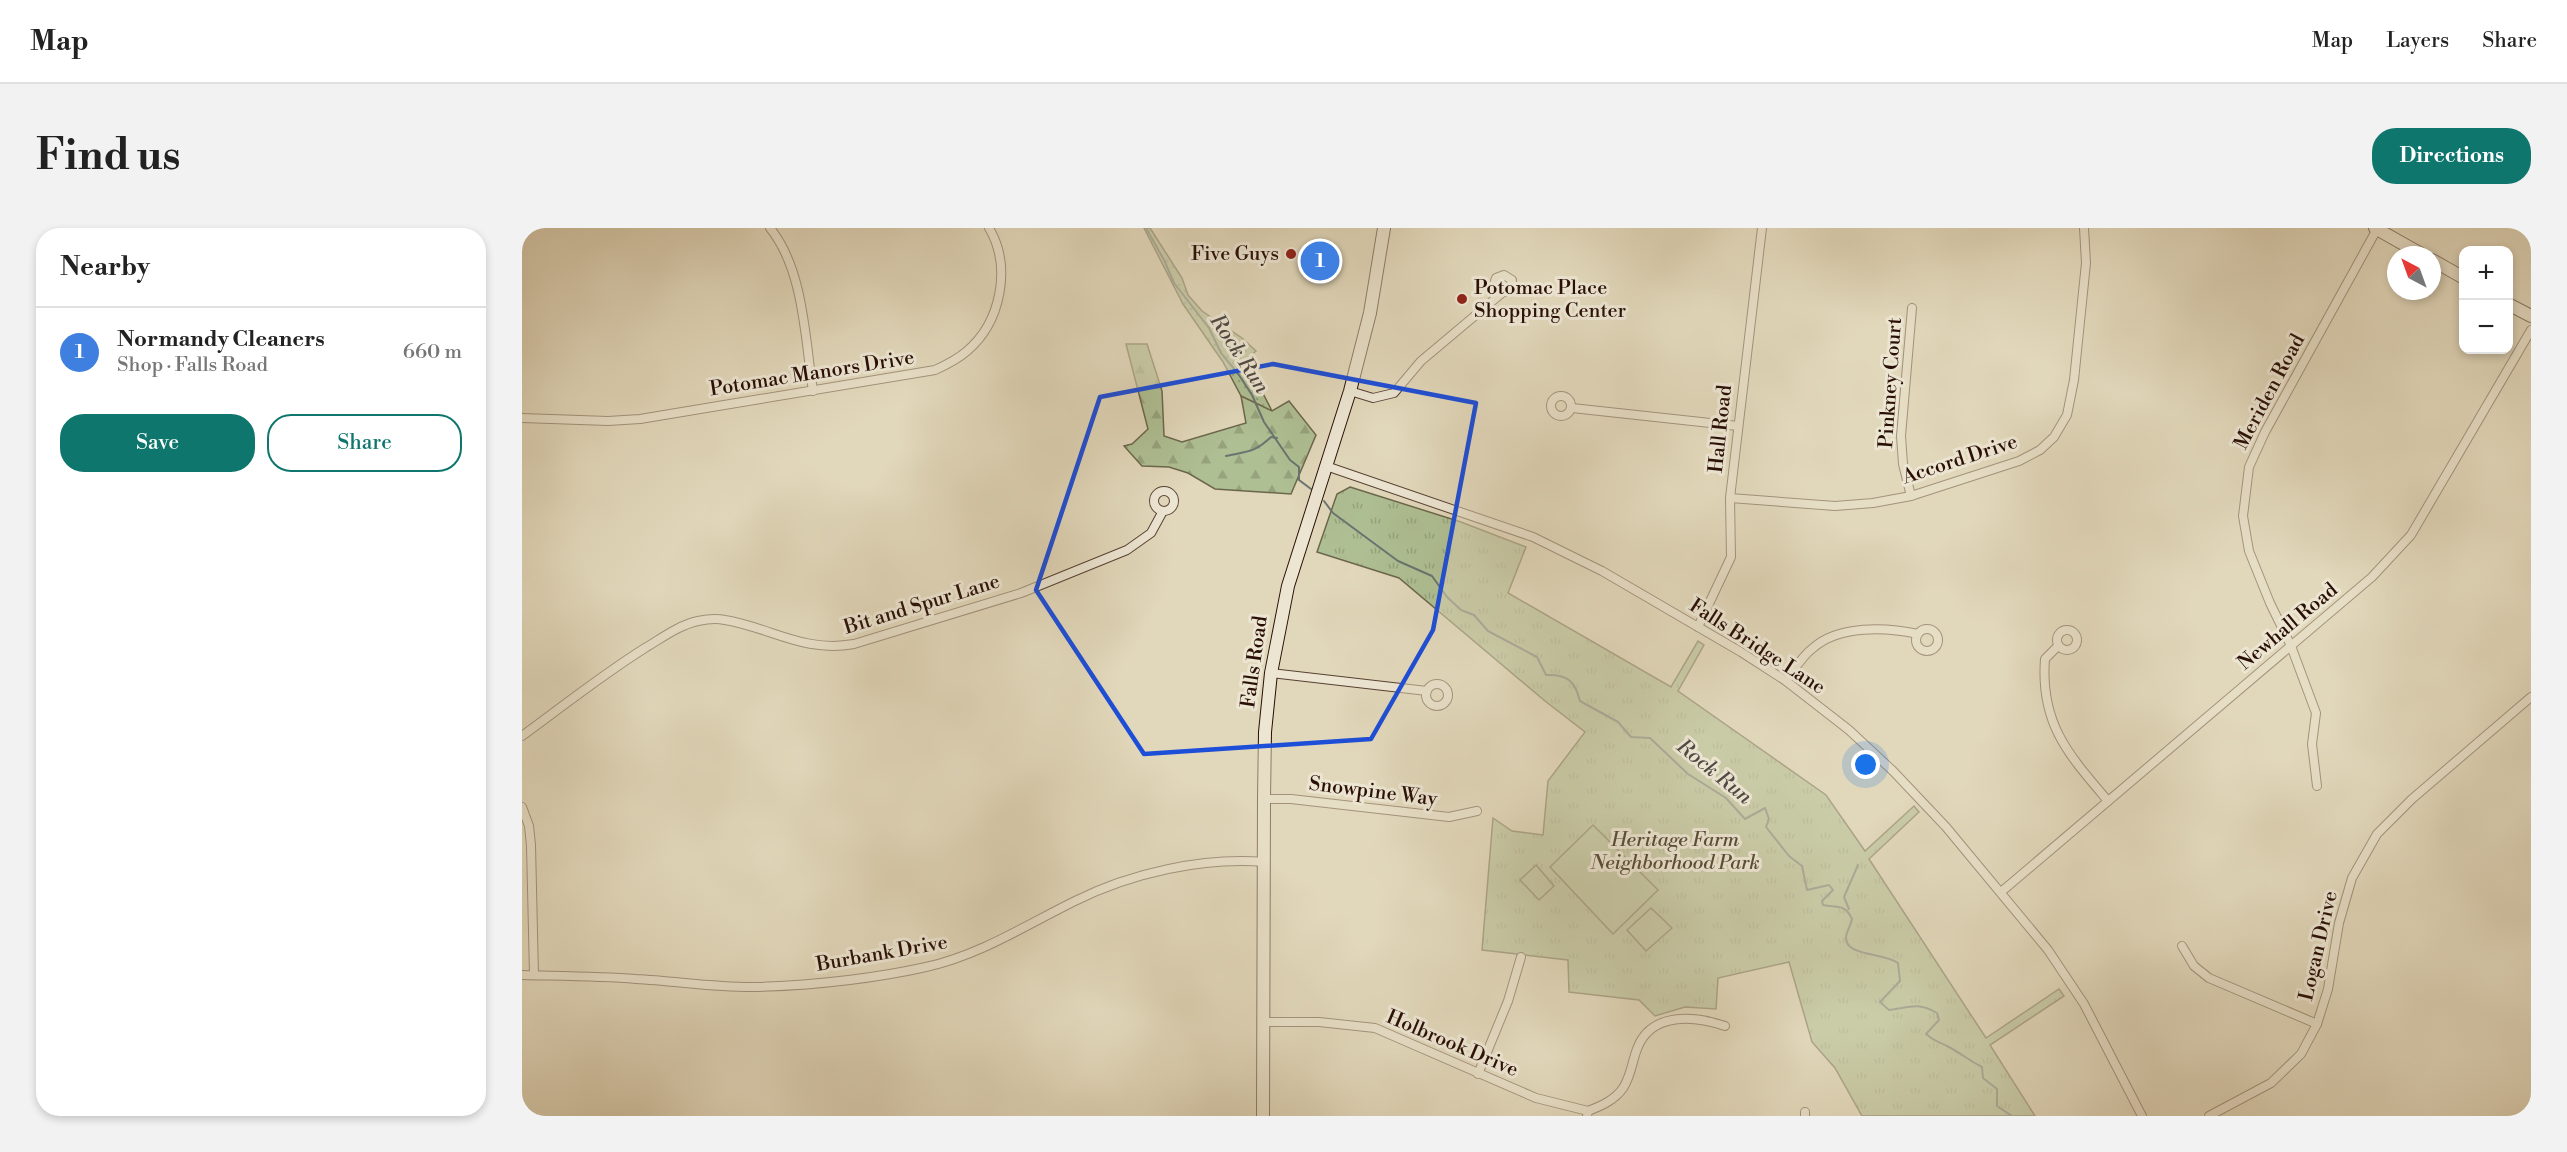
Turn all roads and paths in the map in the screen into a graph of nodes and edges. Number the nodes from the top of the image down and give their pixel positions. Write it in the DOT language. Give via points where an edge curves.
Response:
graph roads {
  1 [pos="770,228"];
  2 [pos="989,228"];
  3 [pos="1384,228"];
  4 [pos="1762,228"];
  5 [pos="2084,228"];
  6 [pos="2376,229"];
  7 [pos="2407,246"];
  8 [pos="2441,265"];
  9 [pos="2459,276"];
  10 [pos="1502,293"];
  11 [pos="2513,307"];
  12 [pos="1912,308"];
  13 [pos="2531,316"];
  14 [pos="2531,330"];
  15 [pos="1350,390"];
  16 [pos="813,391"];
  17 [pos="1572,408"];
  18 [pos="522,418"];
  19 [pos="1738,426"];
  20 [pos="1326,465"];
  21 [pos="1911,496"];
  22 [pos="1730,498"];
  23 [pos="1163,511"];
  24 [pos="1698,627"];
  25 [pos="1918,634"];
  26 [pos="2058,646"];
  27 [pos="2291,646"];
  28 [pos="1271,674"];
  29 [pos="1786,681"];
  30 [pos="1427,691"];
  31 [pos="2531,697"];
  32 [pos="522,736"];
  33 [pos="2317,786"];
  34 [pos="1264,799"];
  35 [pos="2108,801"];
  36 [pos="522,807"];
  37 [pos="1477,811"];
  38 [pos="1265,862"];
  39 [pos="2001,892"];
  40 [pos="2182,946"];
  41 [pos="1521,957"];
  42 [pos="522,975"];
  43 [pos="534,975"];
  44 [pos="1264,1022"];
  45 [pos="2317,1024"];
  46 [pos="1725,1026"];
  47 [pos="1478,1074"];
  48 [pos="1588,1114"];
  49 [pos="1263,1116"];
  50 [pos="2142,1116"];
  51 [pos="2209,1116"];
  1 -- 16 [label="street" via="792,268"];
  2 -- 16 [label="street, Potomac Manors Drive" via="1000,258 999,294 994,314 967,352 935,370"];
  3 -- 15 [label="main road, Falls Road" via="1370,313"];
  4 -- 19 [label="street, Hall Road"];
  5 -- 21 [label="street, Accord Drive" via="2086,263 2074,380 2067,415 2054,437 2040,450 2019,460"];
  6 -- 7 [label="main road"];
  6 -- 27 [label="street, Meriden Road" via="2249,467 2244,516 2249,551"];
  8 -- 9 [label="main road"];
  10 -- 15 [label="street" via="1421,361 1394,393 1374,398"];
  11 -- 13 [label="main road"];
  12 -- 21 [label="street, Pinkney Court" via="1901,436"];
  14 -- 27 [label="street, Newhall Road" via="2411,535 2372,577"];
  15 -- 20 [label="main road, Falls Road"];
  16 -- 18 [label="street, Potomac Manors Drive" via="640,419"];
  17 -- 19 [label="street"];
  19 -- 22 [label="street, Hall Road"];
  20 -- 24 [label="street, Falls Bridge Lane" via="1533,537 1602,571"];
  20 -- 28 [label="main road, Falls Road" via="1288,586"];
  21 -- 22 [label="street, Accord Drive" via="1834,506"];
  22 -- 24 [label="street, Hall Road" via="1731,557"];
  23 -- 32 [label="street, Bit and Spur Lane" via="1151,533 1127,550 1025,591 854,645 807,645 752,626 724,620 696,621 602,676"];
  24 -- 29 [label="street, Falls Bridge Lane"];
  25 -- 29 [label="street" via="1899,630 1836,635 1811,649"];
  26 -- 35 [label="street" via="2044,659 2043,684 2049,707 2064,748"];
  27 -- 33 [label="street, Meriden Road" via="2316,713 2312,744"];
  27 -- 35 [label="street, Newhall Road"];
  28 -- 30 [label="street"];
  28 -- 34 [label="main road, Falls Road"];
  29 -- 39 [label="street, Falls Bridge Lane" via="1849,730 1893,771"];
  31 -- 45 [label="street, Logan Drive" via="2377,834 2350,883"];
  34 -- 37 [label="street, Snowpine Way" via="1449,817"];
  34 -- 38 [label="main road, Falls Road"];
  35 -- 39 [label="street, Newhall Road"];
  36 -- 43 [label="street" via="531,845"];
  38 -- 43 [label="street, Burbank Drive" via="1246,860 1198,866 1132,879 1077,900 972,953 927,967 882,974 756,987"];
  38 -- 44 [label="main road, Falls Road"];
  39 -- 50 [label="street, Falls Bridge Lane" via="2048,950 2084,1004"];
  40 -- 45 [label="street" via="2194,966 2209,978"];
  41 -- 47 [label="street"];
  42 -- 43 [label="street, Burbank Drive"];
  44 -- 47 [label="street, Holbrook Drive" via="1374,1028"];
  44 -- 49 [label="main road, Falls Road"];
  45 -- 51 [label="street, Logan Drive" via="2288,1069 2250,1096"];
  46 -- 48 [label="street" via="1701,1018 1669,1020 1658,1025 1640,1043 1621,1090"];
  47 -- 48 [label="street, Holbrook Drive"];
}
